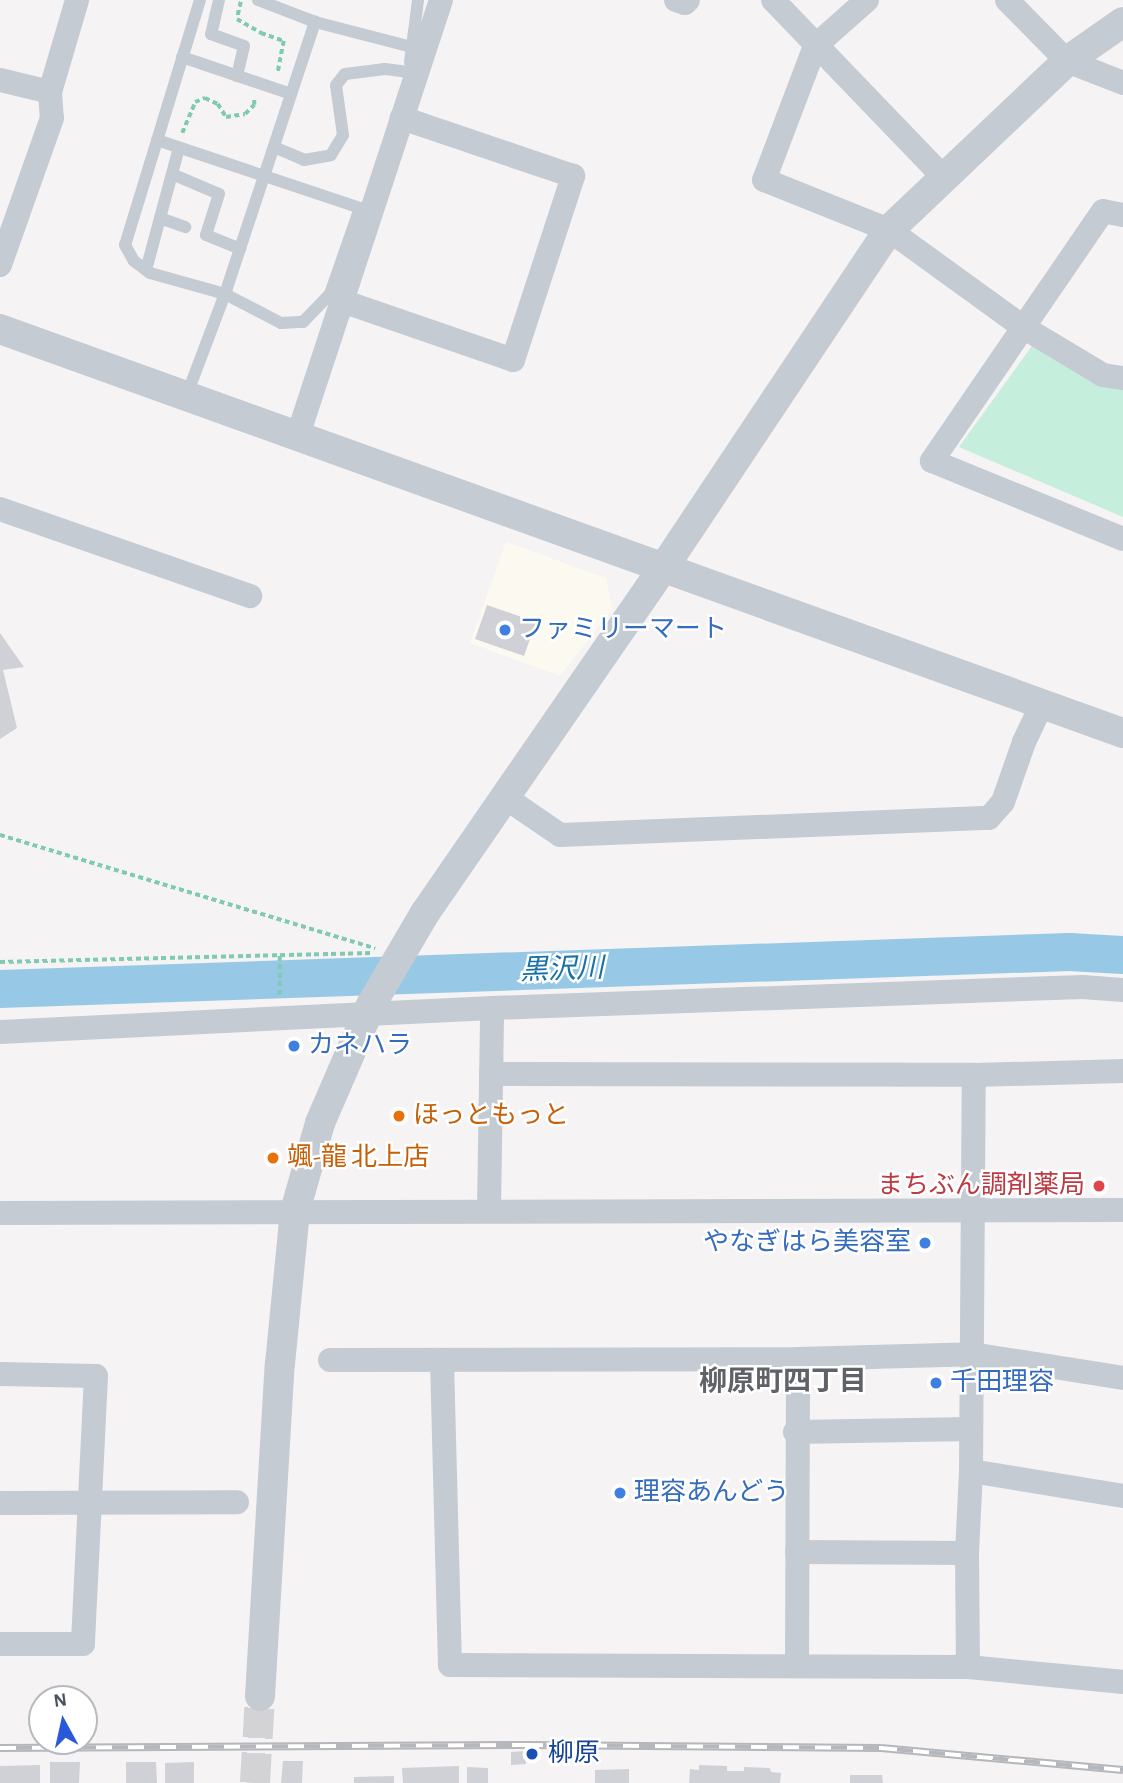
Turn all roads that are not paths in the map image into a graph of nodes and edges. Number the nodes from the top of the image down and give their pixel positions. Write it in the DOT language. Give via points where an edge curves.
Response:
graph roads {
  1 [pos="77,0"];
  2 [pos="200,0"];
  3 [pos="219,0"];
  4 [pos="258,0"];
  5 [pos="418,0"];
  6 [pos="442,0"];
  7 [pos="677,0"];
  8 [pos="688,0"];
  9 [pos="773,0"];
  10 [pos="867,0"];
  11 [pos="1007,0"];
  12 [pos="315,22"];
  13 [pos="1123,22"];
  14 [pos="815,46"];
  15 [pos="412,47"];
  16 [pos="182,57"];
  17 [pos="1067,61"];
  18 [pos="409,72"];
  19 [pos="237,76"];
  20 [pos="0,80"];
  21 [pos="1123,83"];
  22 [pos="50,92"];
  23 [pos="291,94"];
  24 [pos="402,118"];
  25 [pos="157,140"];
  26 [pos="274,147"];
  27 [pos="179,148"];
  28 [pos="172,174"];
  29 [pos="264,176"];
  30 [pos="944,178"];
  31 [pos="360,208"];
  32 [pos="1123,215"];
  33 [pos="160,218"];
  34 [pos="185,227"];
  35 [pos="889,230"];
  36 [pos="240,249"];
  37 [pos="0,265"];
  38 [pos="146,270"];
  39 [pos="225,294"];
  40 [pos="342,301"];
  41 [pos="1023,327"];
  42 [pos="0,329"];
  43 [pos="1123,377"];
  44 [pos="186,397"];
  45 [pos="297,438"];
  46 [pos="0,509"];
  47 [pos="1123,539"];
  48 [pos="664,567"];
  49 [pos="250,596"];
  50 [pos="1042,704"];
  51 [pos="1123,733"];
  52 [pos="506,798"];
  53 [pos="1123,990"];
  54 [pos="492,1008"];
  55 [pos="369,1011"];
  56 [pos="0,1032"];
  57 [pos="1123,1071"];
  58 [pos="491,1074"];
  59 [pos="974,1075"];
  60 [pos="489,1210"];
  61 [pos="1123,1210"];
  62 [pos="295,1211"];
  63 [pos="972,1211"];
  64 [pos="0,1213"];
  65 [pos="972,1354"];
  66 [pos="797,1359"];
  67 [pos="330,1360"];
  68 [pos="442,1361"];
  69 [pos="0,1374"];
  70 [pos="1123,1378"];
  71 [pos="970,1429"];
  72 [pos="795,1432"];
  73 [pos="971,1471"];
  74 [pos="1123,1496"];
  75 [pos="237,1502"];
  76 [pos="0,1503"];
  77 [pos="90,1503"];
  78 [pos="797,1552"];
  79 [pos="967,1552"];
  80 [pos="0,1644"];
  81 [pos="797,1666"];
  82 [pos="968,1667"];
  83 [pos="1123,1682"];
  84 [pos="260,1696"];
  1 -- 22 [label="street"];
  2 -- 16 [label="lane"];
  3 -- 19 [label="lane" via="211,34 244,47"];
  4 -- 12 [label="lane"];
  5 -- 15 [label="lane"];
  6 -- 24 [label="street"];
  7 -- 8 [label="street"];
  9 -- 14 [label="street"];
  10 -- 14 [label="street"];
  11 -- 17 [label="street"];
  12 -- 15 [label="lane"];
  12 -- 23 [label="lane"];
  13 -- 17 [label="street"];
  14 -- 30 [label="street"];
  14 -- 35 [label="street" via="764,180"];
  15 -- 18 [label="lane"];
  16 -- 19 [label="lane"];
  16 -- 25 [label="lane"];
  17 -- 21 [label="street"];
  17 -- 30 [label="street"];
  18 -- 26 [label="lane" via="385,69 345,74 336,85 343,135 331,155 304,160"];
  18 -- 31 [label="lane"];
  19 -- 23 [label="lane"];
  20 -- 22 [label="street"];
  22 -- 37 [label="street" via="52,118"];
  23 -- 26 [label="lane"];
  24 -- 40 [label="street"];
  24 -- 40 [label="street" via="573,176 513,360"];
  25 -- 27 [label="lane"];
  25 -- 38 [label="lane" via="125,245"];
  26 -- 29 [label="lane"];
  27 -- 28 [label="lane"];
  27 -- 29 [label="lane"];
  28 -- 33 [label="lane"];
  28 -- 36 [label="lane" via="219,194 206,235"];
  29 -- 31 [label="lane"];
  29 -- 36 [label="lane"];
  30 -- 35 [label="street"];
  31 -- 39 [label="lane" via="330,294 303,322 281,324"];
  32 -- 41 [label="street" via="1103,211"];
  33 -- 34 [label="lane"];
  33 -- 38 [label="lane"];
  35 -- 41 [label="street"];
  35 -- 48 [label="street"];
  36 -- 39 [label="lane"];
  38 -- 39 [label="lane"];
  39 -- 44 [label="lane"];
  40 -- 45 [label="street"];
  41 -- 43 [label="street" via="1103,375"];
  41 -- 47 [label="street" via="932,461"];
  42 -- 44 [label="street"];
  44 -- 45 [label="street"];
  45 -- 48 [label="street"];
  46 -- 49 [label="street"];
  48 -- 50 [label="street"];
  48 -- 52 [label="street"];
  50 -- 51 [label="street"];
  50 -- 52 [label="street" via="1003,802 989,818 560,835"];
  52 -- 55 [label="street" via="396,953"];
  53 -- 54 [label="street" via="1069,987"];
  54 -- 55 [label="street"];
  54 -- 58 [label="street"];
  55 -- 56 [label="street" via="281,1020"];
  55 -- 62 [label="street" via="320,1123"];
  57 -- 59 [label="street"];
  58 -- 59 [label="street"];
  58 -- 60 [label="street"];
  59 -- 63 [label="street"];
  60 -- 62 [label="street"];
  60 -- 63 [label="street"];
  61 -- 63 [label="street"];
  62 -- 64 [label="street"];
  62 -- 84 [label="street" via="280,1364"];
  63 -- 65 [label="street"];
  65 -- 66 [label="street"];
  65 -- 70 [label="street"];
  65 -- 71 [label="street"];
  66 -- 68 [label="street"];
  66 -- 72 [label="street"];
  67 -- 68 [label="street"];
  68 -- 81 [label="street" via="450,1665"];
  69 -- 77 [label="street" via="96,1376"];
  71 -- 72 [label="street"];
  71 -- 73 [label="street"];
  72 -- 78 [label="street"];
  73 -- 74 [label="street"];
  73 -- 79 [label="street"];
  75 -- 77 [label="street"];
  76 -- 77 [label="street"];
  77 -- 80 [label="street" via="83,1644"];
  78 -- 79 [label="street"];
  78 -- 81 [label="street"];
  79 -- 82 [label="street"];
  81 -- 82 [label="street"];
  82 -- 83 [label="street"];
}
